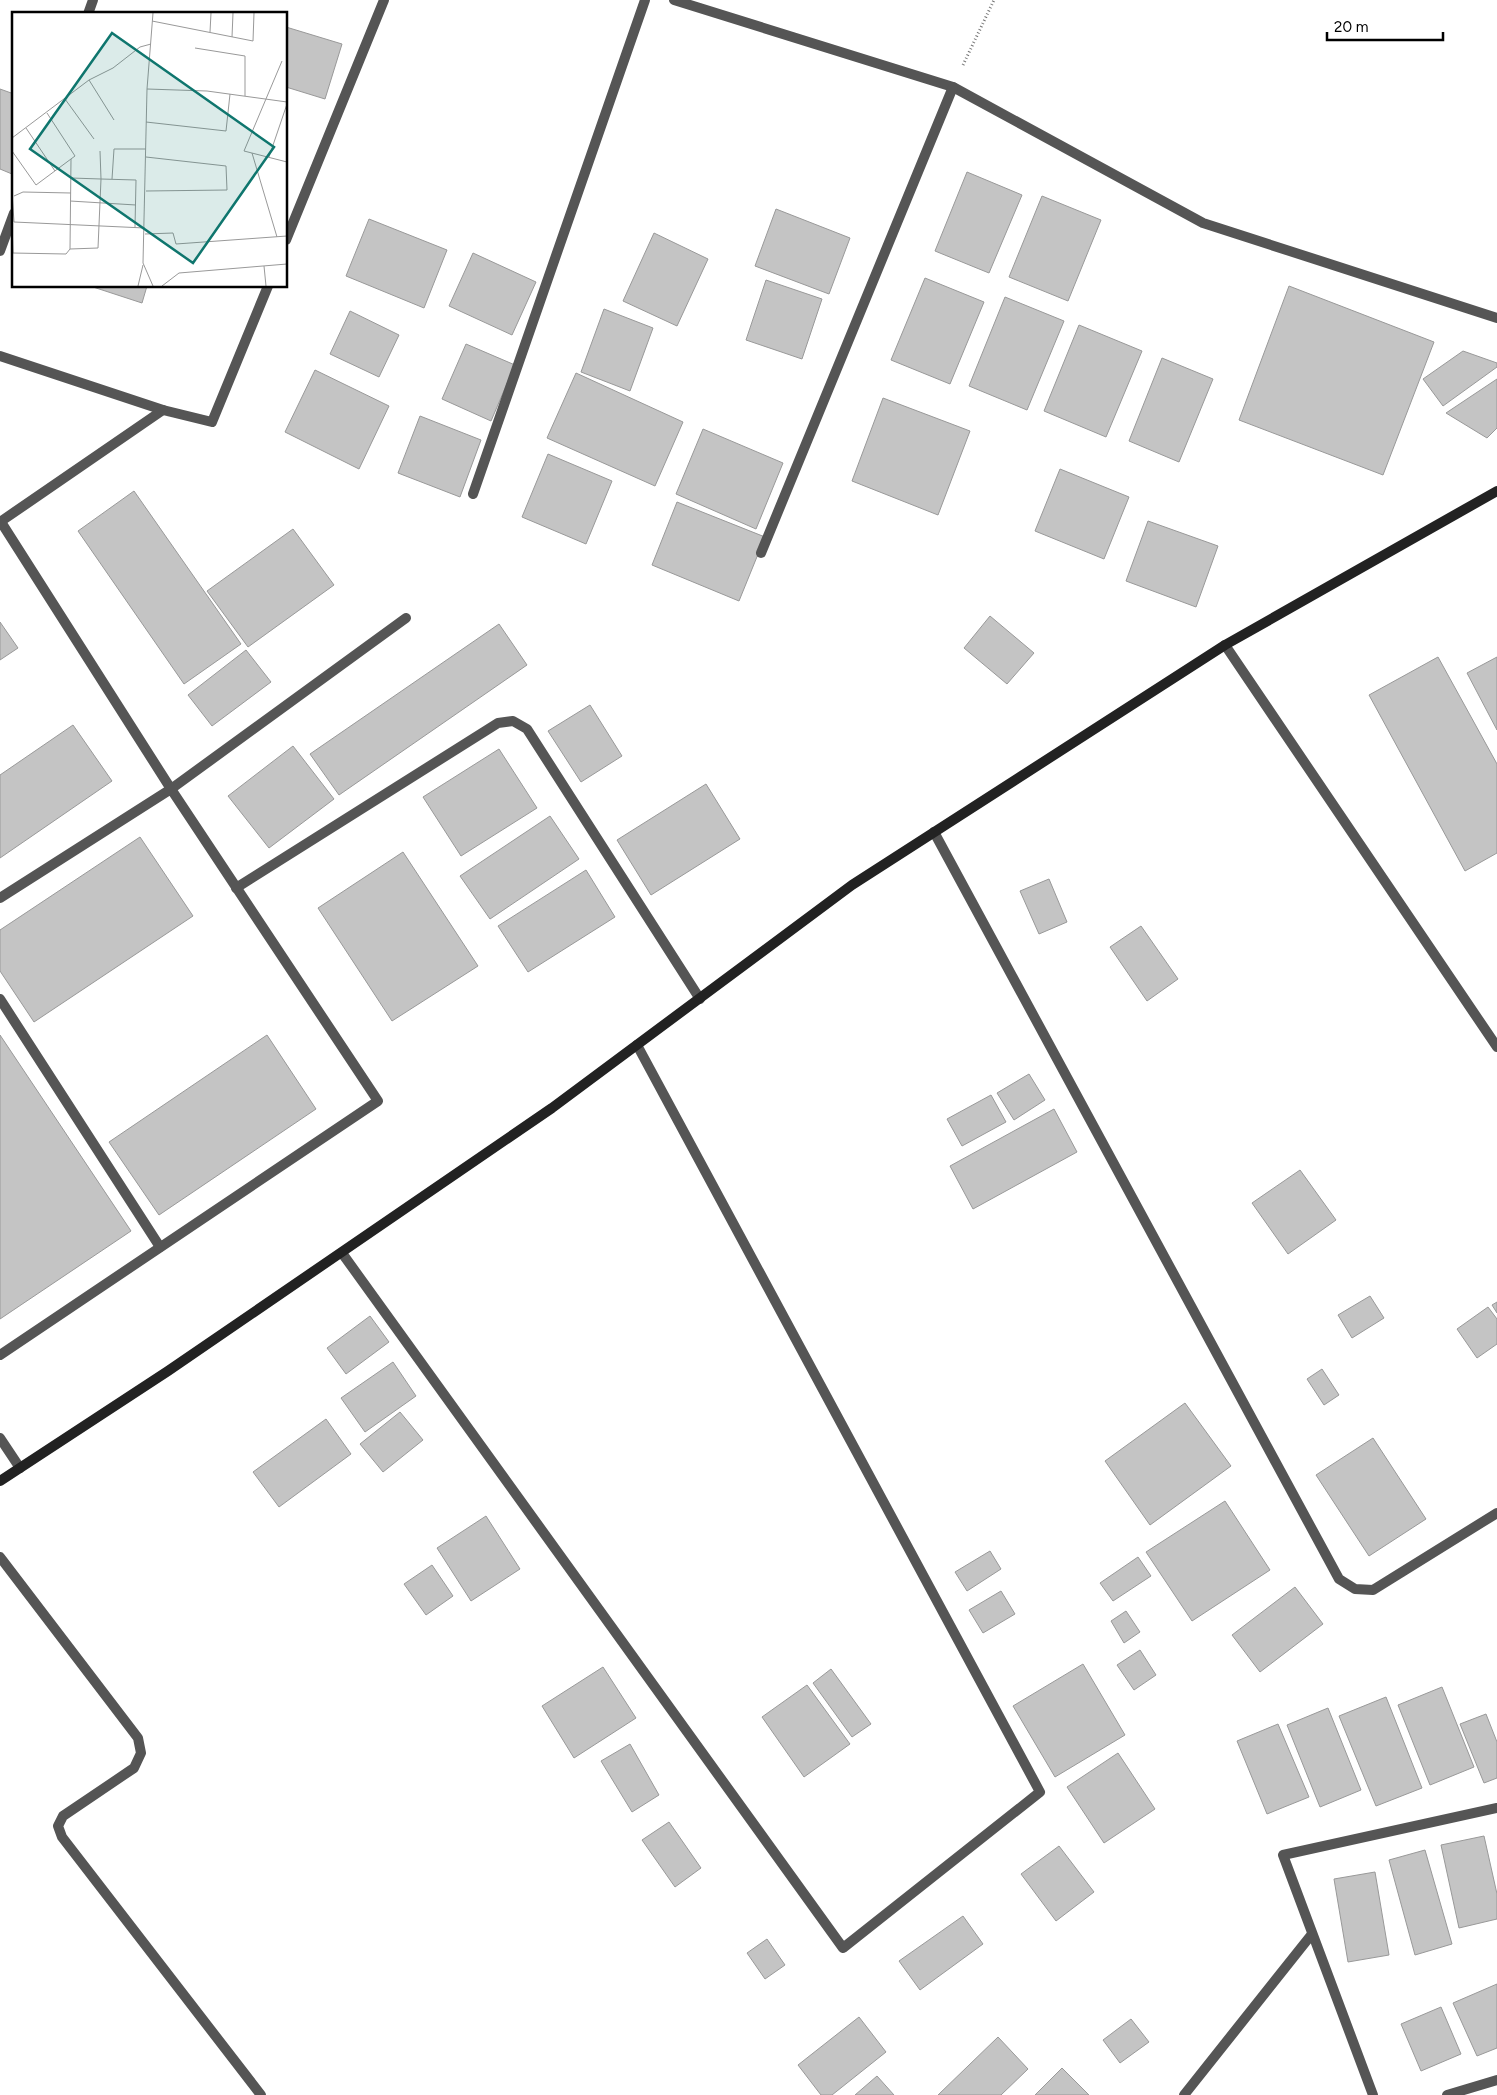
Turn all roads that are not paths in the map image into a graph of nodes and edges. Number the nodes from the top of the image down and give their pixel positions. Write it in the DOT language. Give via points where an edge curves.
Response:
graph roads {
  1 [pos="93,0"];
  2 [pos="384,0"];
  3 [pos="645,0"];
  4 [pos="674,0"];
  5 [pos="89,12"];
  6 [pos="953,87"];
  7 [pos="12,218"];
  8 [pos="288,235"];
  9 [pos="0,251"];
  10 [pos="267,288"];
  11 [pos="1497,318"];
  12 [pos="0,356"];
  13 [pos="163,410"];
  14 [pos="1497,491"];
  15 [pos="473,494"];
  16 [pos="1,522"];
  17 [pos="761,554"];
  18 [pos="406,618"];
  19 [pos="1225,645"];
  20 [pos="171,789"];
  21 [pos="934,832"];
  22 [pos="236,888"];
  23 [pos="0,898"];
  24 [pos="0,999"];
  25 [pos="700,999"];
  26 [pos="637,1046"];
  27 [pos="1497,1047"];
  28 [pos="160,1248"];
  29 [pos="342,1253"];
  30 [pos="0,1355"];
  31 [pos="0,1438"];
  32 [pos="20,1468"];
  33 [pos="0,1481"];
  34 [pos="1497,1513"];
  35 [pos="0,1557"];
  36 [pos="1497,1808"];
  37 [pos="1312,1934"];
  38 [pos="1497,2080"];
  39 [pos="261,2095"];
  40 [pos="1184,2095"];
  41 [pos="1373,2095"];
  42 [pos="1447,2095"];
  1 -- 5 [label="street"];
  2 -- 8 [label="street"];
  3 -- 15 [label="street"];
  4 -- 6 [label="street"];
  6 -- 11 [label="street" via="1203,223"];
  6 -- 17 [label="street"];
  7 -- 9 [label="street"];
  10 -- 13 [label="street" via="212,422"];
  12 -- 13 [label="street"];
  13 -- 16 [label="street"];
  14 -- 19 [label="main road"];
  16 -- 20 [label="street"];
  18 -- 20 [label="street"];
  19 -- 21 [label="main road"];
  19 -- 27 [label="street"];
  20 -- 22 [label="street"];
  20 -- 23 [label="street"];
  21 -- 25 [label="main road" via="852,885"];
  21 -- 34 [label="street" via="1339,1579 1355,1589 1373,1590"];
  22 -- 25 [label="street" via="498,723 512,721 527,729"];
  22 -- 28 [label="street" via="378,1101"];
  24 -- 28 [label="street"];
  25 -- 26 [label="main road"];
  26 -- 29 [label="main road"];
  26 -- 29 [label="street" via="1040,1792 843,1948"];
  28 -- 30 [label="street"];
  29 -- 32 [label="main road"];
  31 -- 32 [label="street"];
  32 -- 33 [label="main road"];
  35 -- 39 [label="street" via="138,1738 141,1753 134,1768 63,1816 58,1826 62,1837"];
  36 -- 37 [label="street" via="1283,1855"];
  37 -- 40 [label="street"];
  37 -- 41 [label="street"];
  38 -- 42 [label="street"];
}
